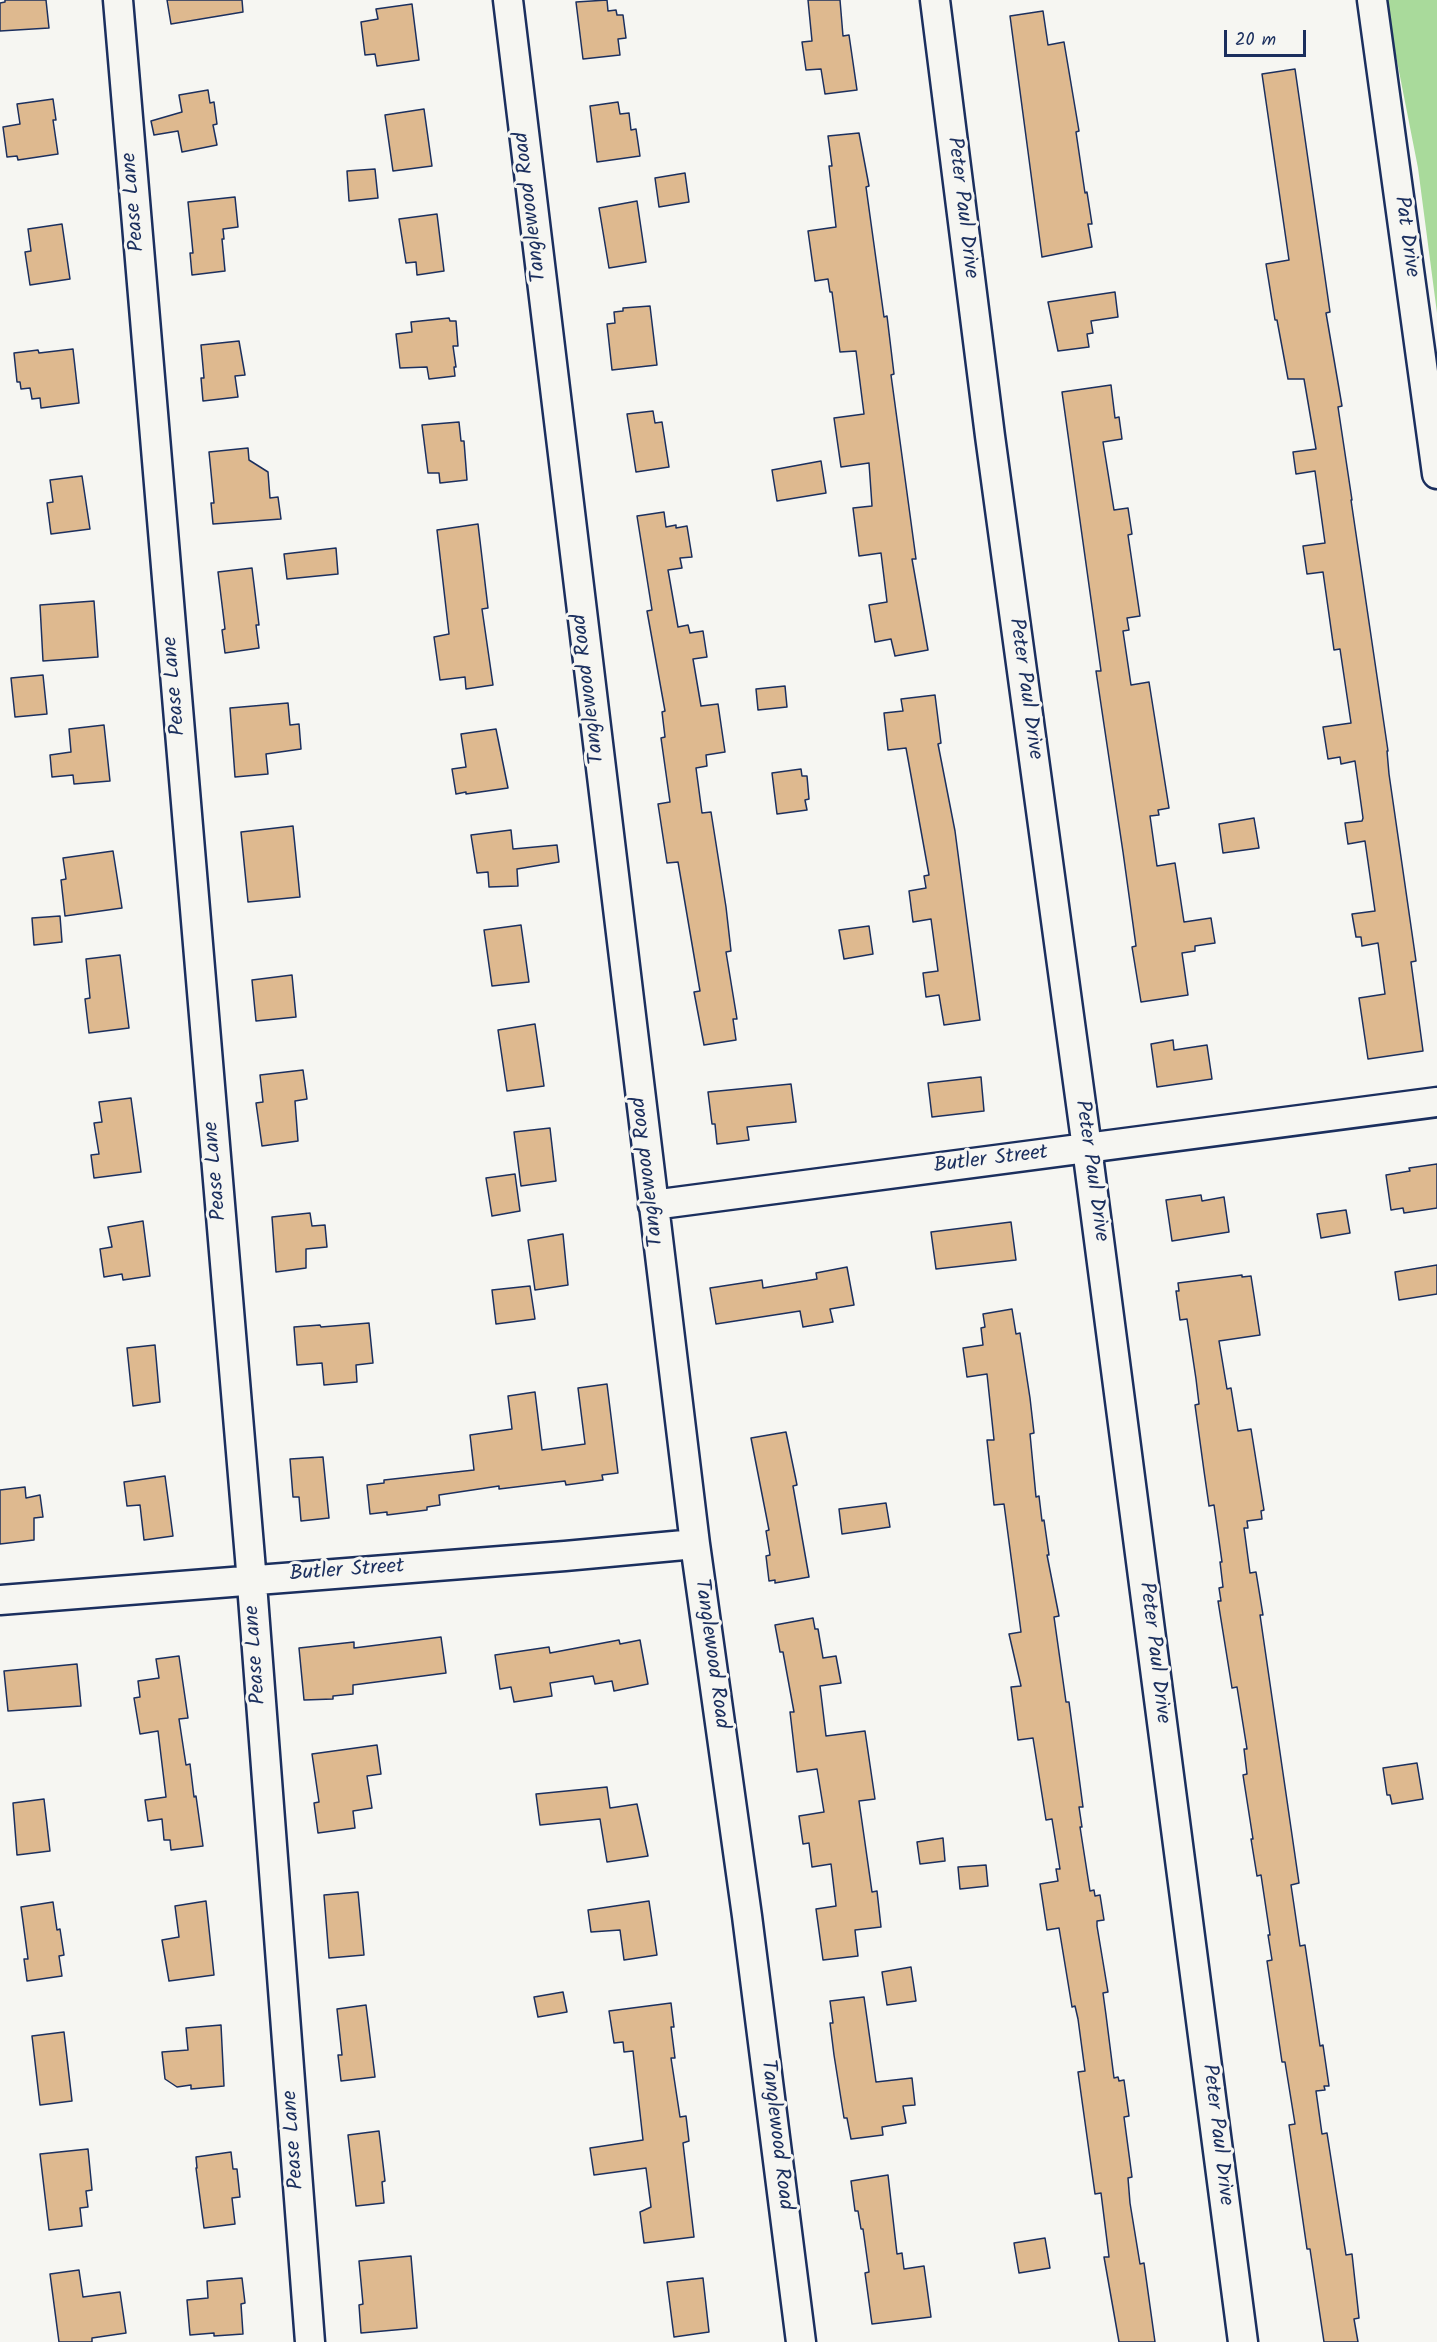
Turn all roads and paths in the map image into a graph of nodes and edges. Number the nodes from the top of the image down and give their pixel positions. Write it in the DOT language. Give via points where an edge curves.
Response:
graph roads {
  1 [pos="118,0"];
  2 [pos="508,0"];
  3 [pos="935,0"];
  4 [pos="1372,0"];
  5 [pos="1437,474"];
  6 [pos="1437,1102"];
  7 [pos="1087,1148"];
  8 [pos="653,1205"];
  9 [pos="695,1544"];
  10 [pos="251,1580"];
  11 [pos="0,1600"];
  12 [pos="310,2342"];
  13 [pos="801,2342"];
  14 [pos="1244,2342"];
  1 -- 10 [label="street, Pease Lane"];
  2 -- 8 [label="street, Tanglewood Road"];
  3 -- 7 [label="street, Peter Paul Drive"];
  4 -- 5 [label="street, Pat Drive"];
  6 -- 7 [label="street, Butler Street"];
  7 -- 8 [label="street, Butler Street"];
  7 -- 14 [label="street, Peter Paul Drive"];
  8 -- 9 [label="street, Tanglewood Road"];
  9 -- 10 [label="street, Butler Street"];
  9 -- 13 [label="street, Tanglewood Road"];
  10 -- 11 [label="street, Butler Street"];
  10 -- 12 [label="street, Pease Lane"];
}
